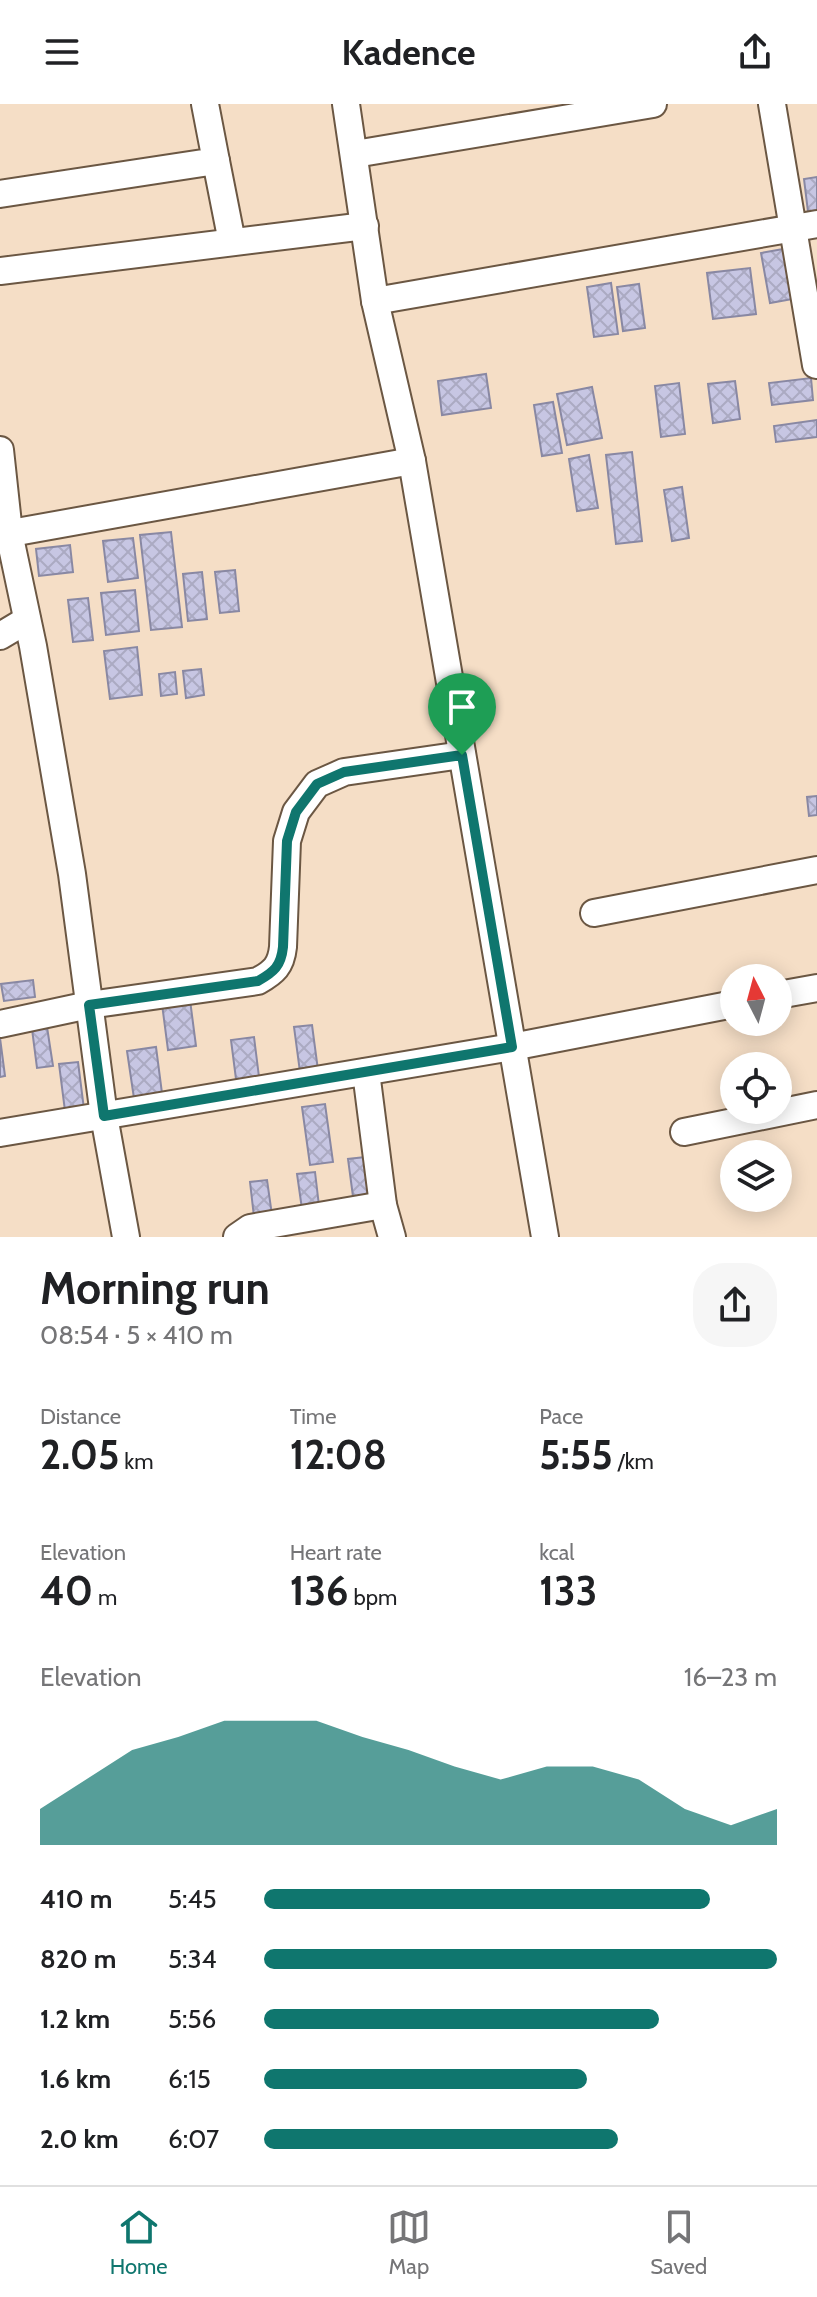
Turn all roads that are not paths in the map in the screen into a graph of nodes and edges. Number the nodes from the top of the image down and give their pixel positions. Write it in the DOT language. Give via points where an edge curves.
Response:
graph roads {
  1 [pos="205,104"];
  2 [pos="346,104"];
  3 [pos="653,104"];
  4 [pos="772,104"];
  5 [pos="509,116"];
  6 [pos="355,154"];
  7 [pos="216,161"];
  8 [pos="0,194"];
  9 [pos="365,226"];
  10 [pos="804,226"];
  11 [pos="232,242"];
  12 [pos="0,271"];
  13 [pos="375,301"];
  14 [pos="817,368"];
  15 [pos="0,450"];
  16 [pos="412,461"];
  17 [pos="4,534"];
  18 [pos="27,620"];
  19 [pos="0,636"];
  20 [pos="462,755"];
  21 [pos="817,870"];
  22 [pos="594,913"];
  23 [pos="817,988"];
  24 [pos="792,992"];
  25 [pos="89,1005"];
  26 [pos="720,1007"];
  27 [pos="0,1024"];
  28 [pos="512,1047"];
  29 [pos="366,1072"];
  30 [pos="817,1105"];
  31 [pos="104,1116"];
  32 [pos="684,1132"];
  33 [pos="0,1133"];
  34 [pos="383,1205"];
  35 [pos="126,1237"];
  36 [pos="237,1237"];
  37 [pos="392,1237"];
  38 [pos="545,1237"];
  1 -- 7 [label="street"];
  2 -- 6 [label="street"];
  3 -- 5 [label="street"];
  4 -- 10 [label="street"];
  5 -- 6 [label="street"];
  6 -- 9 [label="street"];
  7 -- 8 [label="street"];
  7 -- 11 [label="street"];
  9 -- 11 [label="street"];
  9 -- 13 [label="street"];
  10 -- 13 [label="street"];
  10 -- 14 [label="street"];
  11 -- 12 [label="street"];
  13 -- 16 [label="street"];
  15 -- 17 [label="street"];
  16 -- 17 [label="street"];
  16 -- 20 [label="street"];
  17 -- 18 [label="street"];
  18 -- 19 [label="street"];
  18 -- 25 [label="street" via="72,874"];
  20 -- 25 [label="street" via="344,772 317,784 296,812 287,841 283,947 281,963 273,972 258,981"];
  20 -- 28 [label="street"];
  21 -- 22 [label="street"];
  23 -- 24 [label="street"];
  25 -- 27 [label="street"];
  25 -- 31 [label="street"];
  26 -- 28 [label="street"];
  28 -- 29 [label="street"];
  28 -- 38 [label="street"];
  29 -- 31 [label="street"];
  29 -- 34 [label="street"];
  30 -- 32 [label="street"];
  31 -- 33 [label="street"];
  31 -- 35 [label="street"];
  34 -- 36 [label="street" via="250,1228"];
  34 -- 37 [label="street"];
}
